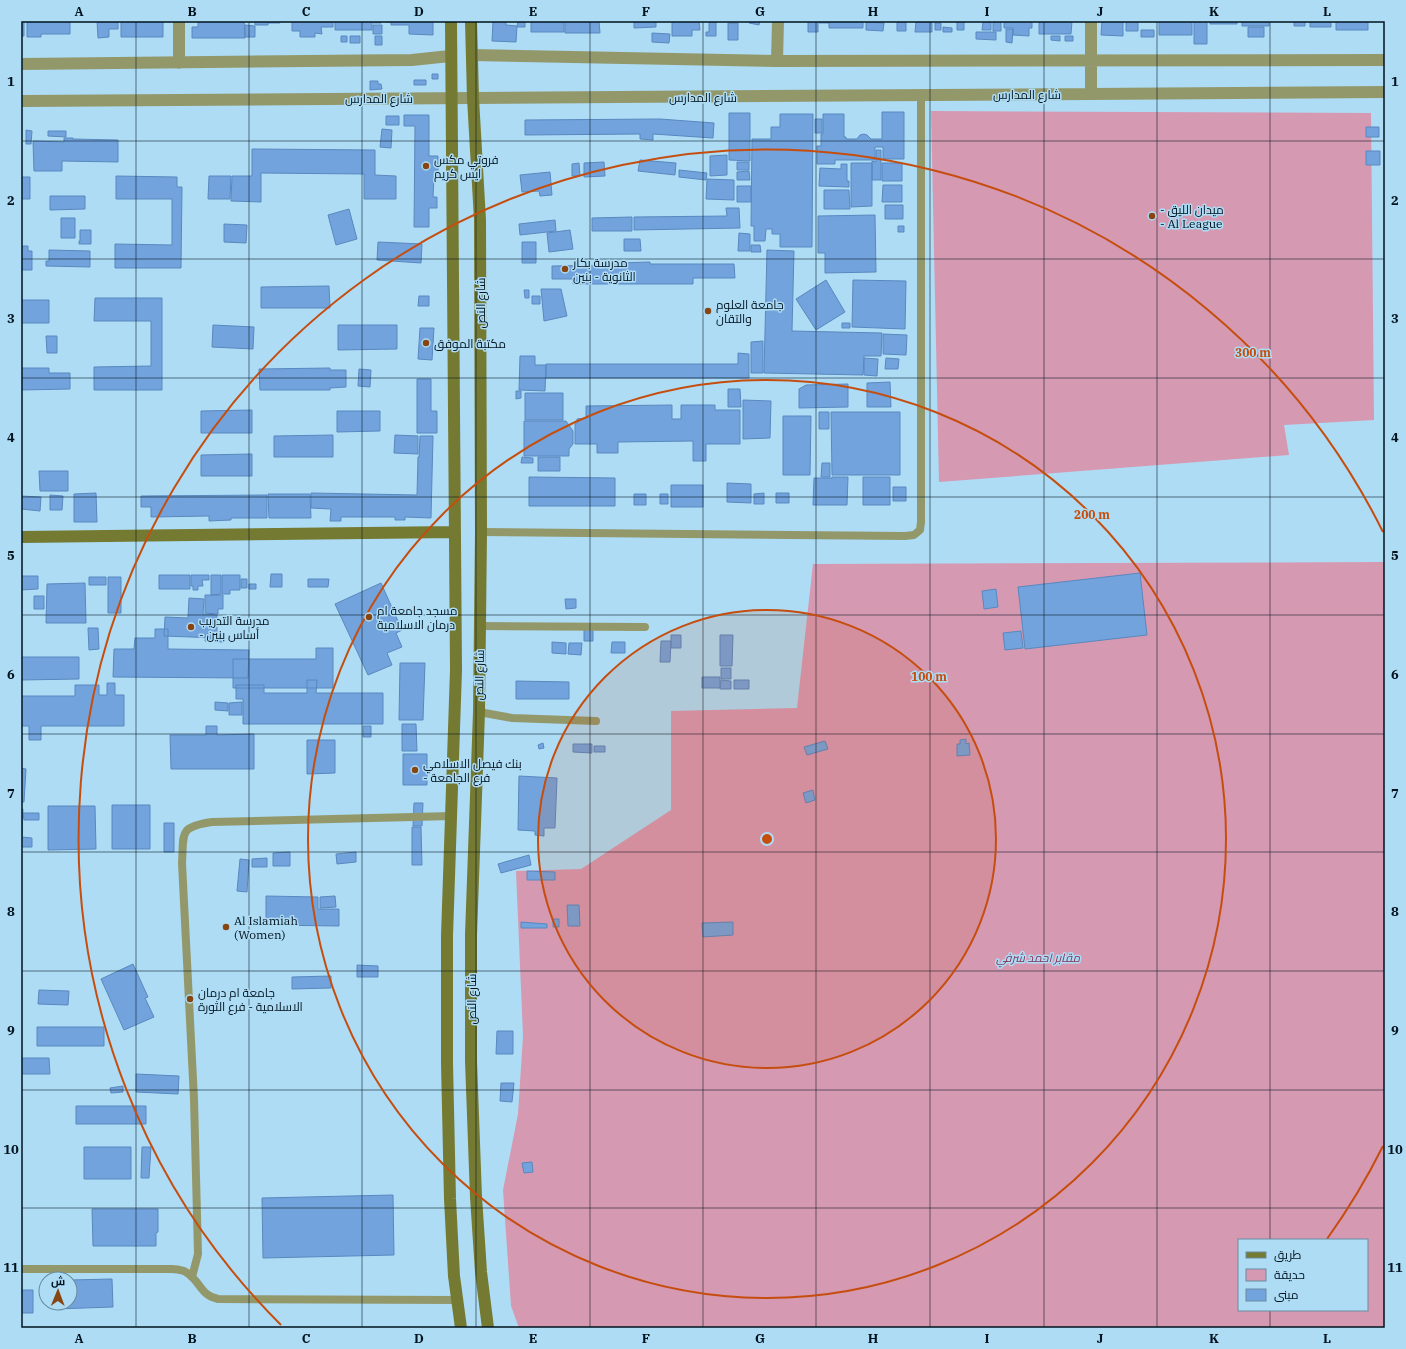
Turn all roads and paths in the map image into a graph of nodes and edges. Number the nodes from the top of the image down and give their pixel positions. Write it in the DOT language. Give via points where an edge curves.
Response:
graph roads {
  1 [pos="179,21"];
  2 [pos="451,21"];
  3 [pos="471,21"];
  4 [pos="778,21"];
  5 [pos="1090,21"];
  6 [pos="472,55"];
  7 [pos="450,56"];
  8 [pos="777,60"];
  9 [pos="1385,60"];
  10 [pos="1091,61"];
  11 [pos="179,62"];
  12 [pos="21,64"];
  13 [pos="1385,92"];
  14 [pos="1091,94"];
  15 [pos="921,95"];
  16 [pos="452,98"];
  17 [pos="473,98"];
  18 [pos="21,101"];
  19 [pos="455,532"];
  20 [pos="481,532"];
  21 [pos="21,537"];
  22 [pos="480,626"];
  23 [pos="645,628"];
  24 [pos="478,712"];
  25 [pos="596,721"];
  26 [pos="452,816"];
  27 [pos="21,1269"];
  28 [pos="192,1277"];
  29 [pos="457,1300"];
  30 [pos="461,1328"];
  31 [pos="488,1328"];
  1 -- 11 [label="street"];
  2 -- 7 [label="main road, شارع النص"];
  3 -- 6 [label="main road, شارع النص"];
  4 -- 8 [label="street"];
  5 -- 10 [label="street"];
  6 -- 8 [label="street"];
  6 -- 17 [label="main road, شارع النص"];
  7 -- 11 [label="street" via="412,60"];
  7 -- 16 [label="main road, شارع النص"];
  8 -- 10 [label="street"];
  9 -- 10 [label="street"];
  10 -- 14 [label="street"];
  11 -- 12 [label="street"];
  13 -- 14 [label="street, شارع المدارس"];
  14 -- 15 [label="street, شارع المدارس"];
  15 -- 17 [label="street, شارع المدارس"];
  15 -- 20 [label="lane" via="920,530 914,535 905,536"];
  16 -- 17 [label="street, شارع المدارس"];
  16 -- 18 [label="street, شارع المدارس"];
  16 -- 19 [label="main road, شارع النص"];
  17 -- 20 [label="main road, شارع النص" via="480,220"];
  19 -- 21 [label="main road"];
  19 -- 26 [label="main road, شارع النص" via="456,670"];
  20 -- 22 [label="main road, شارع النص"];
  22 -- 23 [label="lane"];
  22 -- 24 [label="main road, شارع النص"];
  24 -- 25 [label="lane" via="512,718"];
  24 -- 31 [label="main road, شارع النص" via="471,936 471,1061 480,1272"];
  26 -- 28 [label="lane" via="212,822 197,824 185,832 182,863 198,1254"];
  26 -- 29 [label="main road, شارع النص" via="447,936 447,1063 450,1199"];
  27 -- 28 [label="lane" via="171,1269 183,1271"];
  28 -- 29 [label="lane" via="204,1294 218,1300"];
  29 -- 30 [label="main road, شارع النص"];
}
